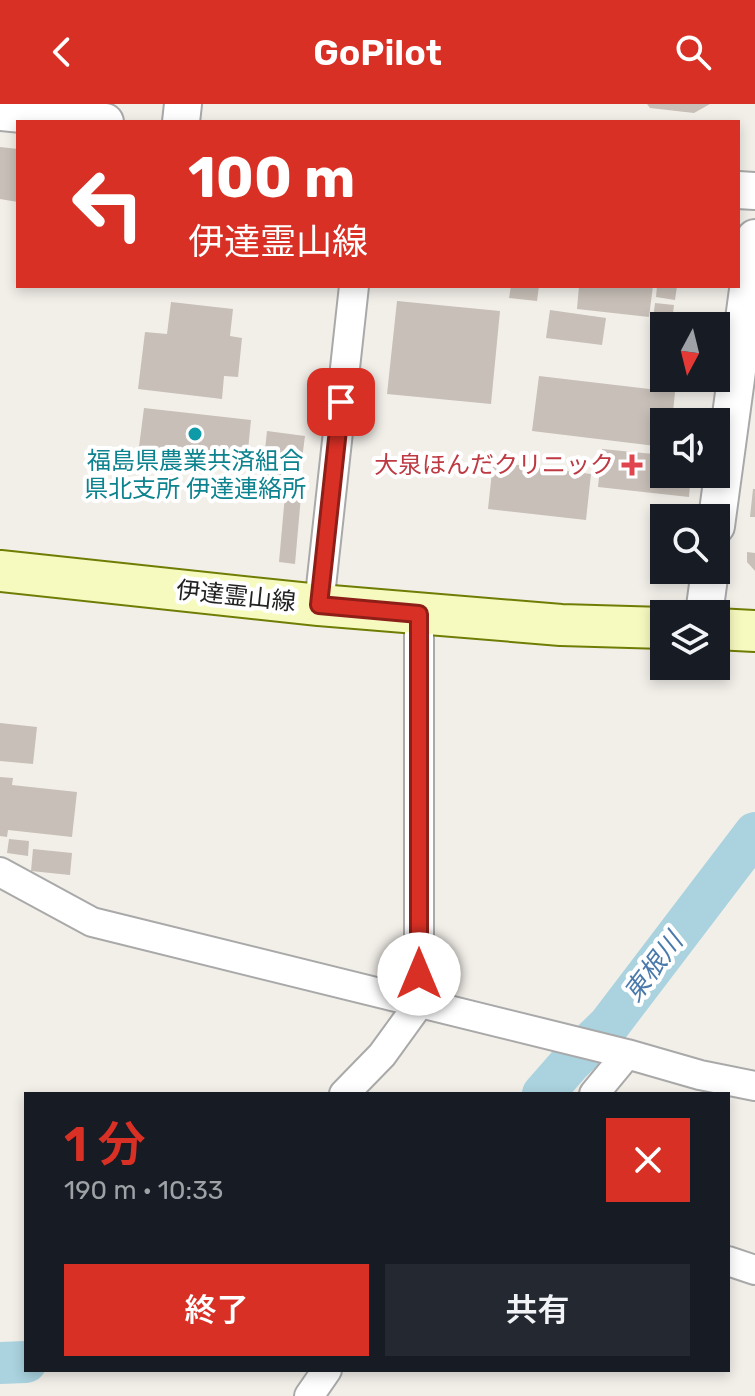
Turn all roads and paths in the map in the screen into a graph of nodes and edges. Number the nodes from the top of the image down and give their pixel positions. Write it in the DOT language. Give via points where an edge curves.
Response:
graph roads {
  1 [pos="0,112"];
  2 [pos="84,120"];
  3 [pos="755,238"];
  4 [pos="354,288"];
  5 [pos="748,350"];
  6 [pos="741,447"];
  7 [pos="723,504"];
  8 [pos="0,571"];
  9 [pos="319,605"];
  10 [pos="419,614"];
  11 [pos="650,628"];
  12 [pos="730,630"];
  13 [pos="755,631"];
  14 [pos="0,872"];
  15 [pos="419,1004"];
  16 [pos="627,1054"];
  17 [pos="755,1086"];
  18 [pos="346,1092"];
  19 [pos="596,1092"];
  20 [pos="730,1262"];
  21 [pos="755,1270"];
  22 [pos="326,1372"];
  23 [pos="309,1396"];
  1 -- 2 [label="street"];
  3 -- 5 [label="street"];
  4 -- 9 [label="street"];
  5 -- 6 [label="street"];
  6 -- 7 [label="street"];
  8 -- 9 [label="main road, 伊達霊山線"];
  9 -- 10 [label="main road, 伊達霊山線"];
  10 -- 11 [label="main road, 伊達霊山線"];
  10 -- 15 [label="street"];
  12 -- 13 [label="main road"];
  14 -- 15 [label="street" via="92,922"];
  15 -- 16 [label="street"];
  15 -- 18 [label="street" via="382,1055"];
  16 -- 17 [label="street"];
  16 -- 19 [label="street"];
  20 -- 21 [label="street"];
  22 -- 23 [label="street"];
}
